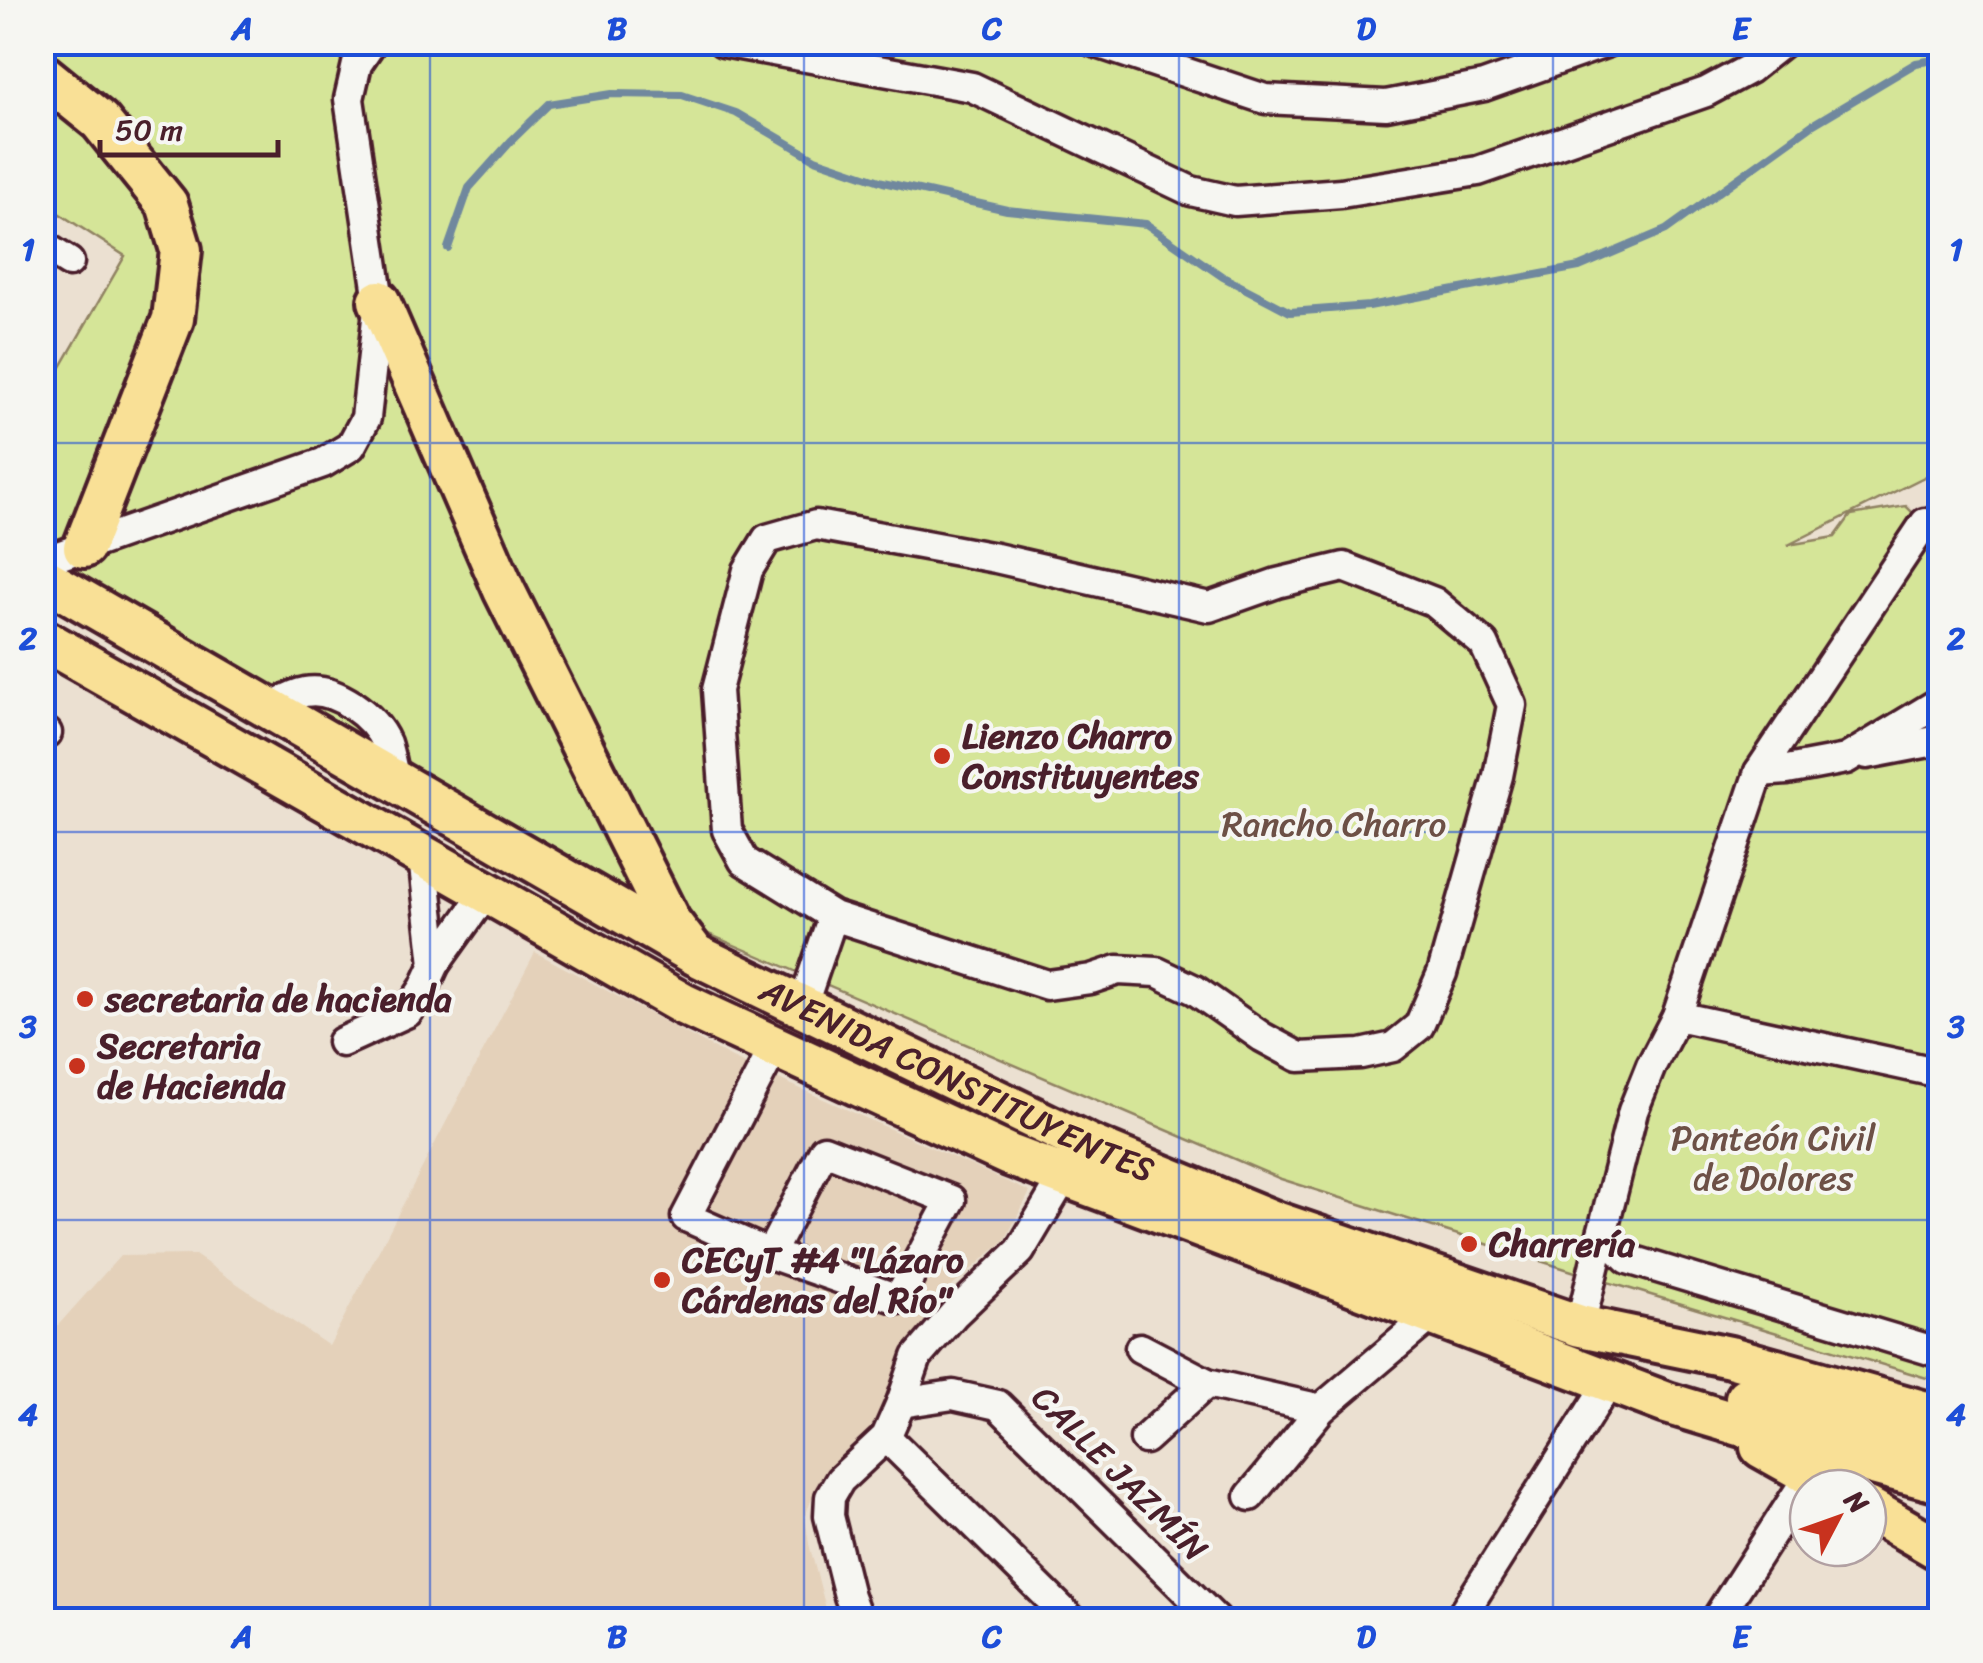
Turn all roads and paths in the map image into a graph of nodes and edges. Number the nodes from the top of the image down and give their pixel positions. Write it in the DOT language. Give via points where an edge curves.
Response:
graph roads {
  1 [pos="372,42"];
  2 [pos="723,42"];
  3 [pos="1094,42"];
  4 [pos="1608,42"];
  5 [pos="1783,42"];
  6 [pos="42,74"];
  7 [pos="42,246"];
  8 [pos="69,262"];
  9 [pos="378,301"];
  10 [pos="1924,524"];
  11 [pos="62,560"];
  12 [pos="42,639"];
  13 [pos="1940,702"];
  14 [pos="1940,740"];
  15 [pos="1846,759"];
  16 [pos="1758,772"];
  17 [pos="423,856"];
  18 [pos="490,894"];
  19 [pos="833,916"];
  20 [pos="696,955"];
  21 [pos="436,964"];
  22 [pos="802,1007"];
  23 [pos="1677,1016"];
  24 [pos="342,1042"];
  25 [pos="775,1046"];
  26 [pos="1940,1073"];
  27 [pos="1064,1177"];
  28 [pos="1602,1234"];
  29 [pos="770,1254"];
  30 [pos="1384,1259"];
  31 [pos="1433,1314"];
  32 [pos="1580,1326"];
  33 [pos="1140,1348"];
  34 [pos="1940,1352"];
  35 [pos="1608,1382"];
  36 [pos="1207,1383"];
  37 [pos="902,1403"];
  38 [pos="1667,1403"];
  39 [pos="1321,1410"];
  40 [pos="1940,1416"];
  41 [pos="886,1438"];
  42 [pos="1144,1439"];
  43 [pos="1940,1448"];
  44 [pos="1793,1468"];
  45 [pos="1940,1482"];
  46 [pos="1250,1496"];
  47 [pos="1888,1520"];
  48 [pos="1788,1527"];
  49 [pos="1940,1550"];
  50 [pos="854,1608"];
  51 [pos="876,1620"];
  52 [pos="1072,1620"];
  53 [pos="1216,1620"];
  54 [pos="1458,1620"];
  55 [pos="1716,1620"];
  1 -- 9 [label="street" via="357,64 349,99"];
  2 -- 5 [label="street" via="972,88 1191,191 1235,201 1478,171 1706,92"];
  3 -- 4 [label="street" via="1265,99 1386,106 1484,86"];
  6 -- 11 [label="highway" via="100,120 167,204 181,250 173,319"];
  7 -- 8 [label="street"];
  9 -- 11 [label="street" via="366,418 351,446 322,463"];
  9 -- 20 [label="highway" via="504,590 670,922"];
  10 -- 16 [label="street"];
  11 -- 20 [label="highway, AVENIDA CONSTITUYENTES" via="270,708"];
  12 -- 17 [label="highway, AVENIDA CONSTITUYENTES"];
  13 -- 15 [label="street"];
  14 -- 15 [label="street"];
  15 -- 16 [label="street"];
  16 -- 23 [label="street"];
  17 -- 18 [label="highway, AVENIDA CONSTITUYENTES"];
  17 -- 21 [label="street"];
  18 -- 21 [label="street"];
  18 -- 25 [label="highway, AVENIDA CONSTITUYENTES" via="683,1004"];
  19 -- 19 [label="street" via="1047,985 1118,970 1157,972 1299,1058 1393,1047 1419,1026 1442,973 1512,704 1484,644 1434,602 1344,567 1209,607 816,525 767,539 748,570 717,690 727,830 744,860"];
  19 -- 22 [label="street"];
  20 -- 22 [label="highway, AVENIDA CONSTITUYENTES"];
  21 -- 24 [label="street" via="408,1012"];
  22 -- 30 [label="highway, AVENIDA CONSTITUYENTES" via="1091,1146"];
  23 -- 26 [label="street"];
  23 -- 28 [label="street" via="1633,1111"];
  25 -- 27 [label="highway, AVENIDA CONSTITUYENTES"];
  25 -- 29 [label="street" via="686,1217"];
  27 -- 31 [label="highway, AVENIDA CONSTITUYENTES"];
  27 -- 37 [label="street" via="1020,1251 917,1357"];
  28 -- 32 [label="street"];
  28 -- 34 [label="street" via="1628,1260"];
  29 -- 29 [label="street" via="898,1299 951,1200 824,1150"];
  30 -- 32 [label="highway, AVENIDA CONSTITUYENTES"];
  30 -- 43 [label="highway" via="1578,1345 1707,1388"];
  31 -- 35 [label="highway, AVENIDA CONSTITUYENTES"];
  31 -- 39 [label="street"];
  32 -- 40 [label="highway, AVENIDA CONSTITUYENTES" via="1730,1357"];
  33 -- 36 [label="street"];
  35 -- 38 [label="highway, AVENIDA CONSTITUYENTES"];
  35 -- 54 [label="street"];
  36 -- 39 [label="street"];
  36 -- 42 [label="street"];
  37 -- 41 [label="street"];
  37 -- 53 [label="street, CALLE JAZMÍN" via="953,1395 998,1405"];
  38 -- 44 [label="highway"];
  38 -- 45 [label="highway, AVENIDA CONSTITUYENTES"];
  39 -- 46 [label="street"];
  41 -- 50 [label="street" via="830,1496 829,1516"];
  41 -- 52 [label="street"];
  47 -- 49 [label="highway"];
  48 -- 55 [label="street"];
  50 -- 51 [label="street"];
}
